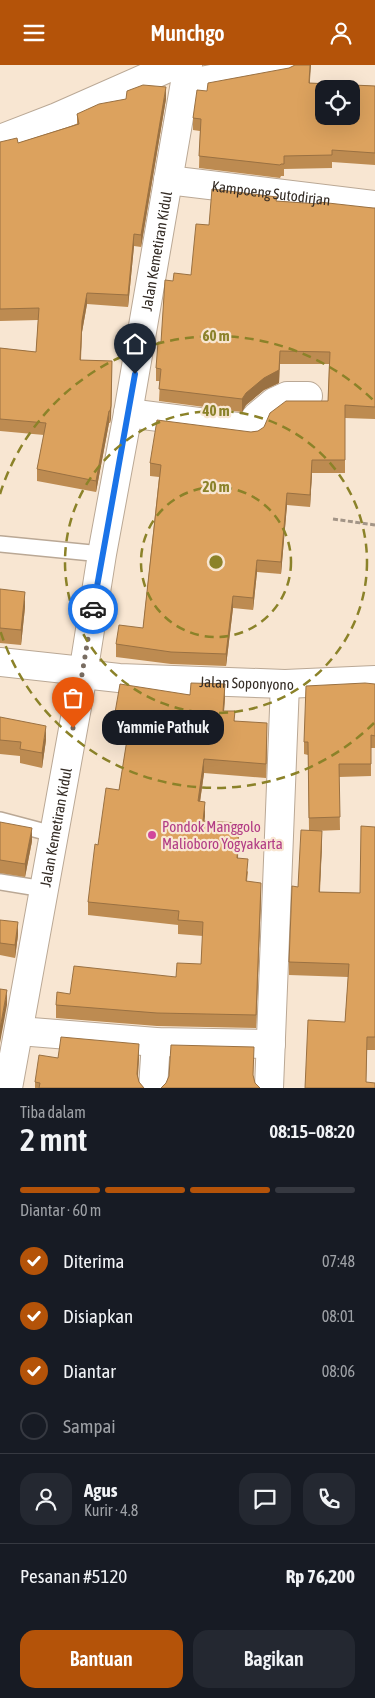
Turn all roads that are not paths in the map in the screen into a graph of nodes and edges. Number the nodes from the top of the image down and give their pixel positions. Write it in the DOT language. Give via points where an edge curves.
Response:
graph roads {
  1 [pos="286,65"];
  2 [pos="183,71"];
  3 [pos="0,139"];
  4 [pos="168,180"];
  5 [pos="375,205"];
  6 [pos="308,396"];
  7 [pos="128,413"];
  8 [pos="0,544"];
  9 [pos="102,554"];
  10 [pos="0,662"];
  11 [pos="83,673"];
  12 [pos="375,680"];
  13 [pos="285,684"];
  14 [pos="0,820"];
  15 [pos="54,834"];
  16 [pos="0,882"];
  17 [pos="44,889"];
  18 [pos="156,1042"];
  19 [pos="271,1044"];
  20 [pos="11,1048"];
  21 [pos="8,1088"];
  22 [pos="153,1088"];
  23 [pos="269,1088"];
  1 -- 2 [label="street"];
  2 -- 3 [label="street"];
  2 -- 4 [label="street, Jalan Kemetiran Kidul"];
  4 -- 5 [label="street, Kampoeng Sutodirjan"];
  4 -- 7 [label="street, Jalan Kemetiran Kidul"];
  6 -- 7 [label="street" via="288,396 274,402 256,417 253,429"];
  7 -- 9 [label="street, Jalan Kemetiran Kidul"];
  8 -- 9 [label="lane"];
  9 -- 11 [label="street, Jalan Kemetiran Kidul"];
  10 -- 11 [label="street, Jalan Soponyono"];
  11 -- 13 [label="street, Jalan Soponyono" via="119,678"];
  11 -- 15 [label="street, Jalan Kemetiran Kidul"];
  12 -- 13 [label="street, Jalan Soponyono"];
  13 -- 19 [label="street"];
  14 -- 15 [label="lane"];
  15 -- 17 [label="street, Jalan Kemetiran Kidul"];
  16 -- 17 [label="lane"];
  17 -- 20 [label="street, Jalan Kemetiran Kidul"];
  18 -- 19 [label="street"];
  18 -- 20 [label="street"];
  18 -- 22 [label="street"];
  19 -- 23 [label="street"];
  20 -- 21 [label="street, Jalan Kemetiran Kidul"];
}
